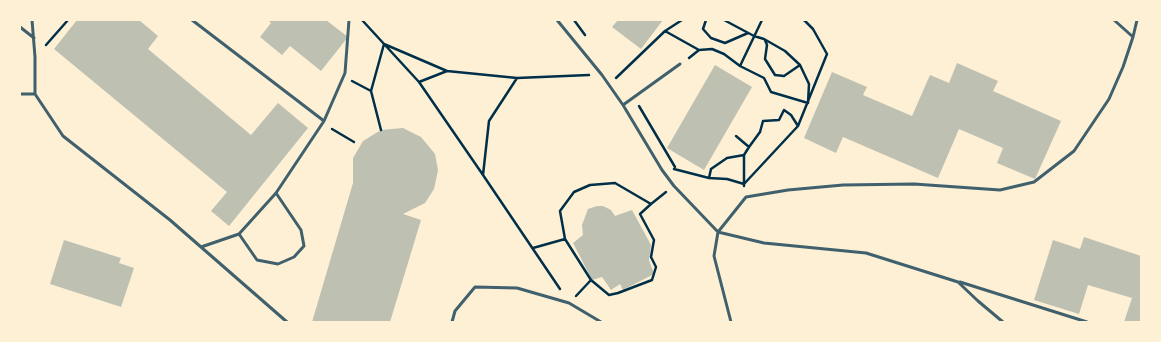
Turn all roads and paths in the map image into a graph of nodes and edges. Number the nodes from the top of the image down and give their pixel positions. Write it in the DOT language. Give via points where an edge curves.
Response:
graph roads {
  1 [pos="32,20"];
  2 [pos="68,20"];
  3 [pos="192,20"];
  4 [pos="349,20"];
  5 [pos="362,20"];
  6 [pos="557,20"];
  7 [pos="682,20"];
  8 [pos="706,20"];
  9 [pos="724,20"];
  10 [pos="762,20"];
  11 [pos="804,20"];
  12 [pos="1114,20"];
  13 [pos="1137,20"];
  14 [pos="20,27"];
  15 [pos="665,31"];
  16 [pos="749,33"];
  17 [pos="754,36"];
  18 [pos="34,38"];
  19 [pos="1133,38"];
  20 [pos="764,40"];
  21 [pos="384,44"];
  22 [pos="699,50"];
  23 [pos="35,57"];
  24 [pos="680,64"];
  25 [pos="800,65"];
  26 [pos="740,66"];
  27 [pos="447,71"];
  28 [pos="602,75"];
  29 [pos="517,78"];
  30 [pos="419,82"];
  31 [pos="609,85"];
  32 [pos="364,86"];
  33 [pos="371,92"];
  34 [pos="20,94"];
  35 [pos="35,94"];
  36 [pos="808,103"];
  37 [pos="623,105"];
  38 [pos="324,121"];
  39 [pos="798,126"];
  40 [pos="330,128"];
  41 [pos="381,130"];
  42 [pos="736,136"];
  43 [pos="354,142"];
  44 [pos="749,147"];
  45 [pos="744,155"];
  46 [pos="662,170"];
  47 [pos="483,175"];
  48 [pos="709,178"];
  49 [pos="744,184"];
  50 [pos="674,186"];
  51 [pos="276,193"];
  52 [pos="746,197"];
  53 [pos="651,204"];
  54 [pos="718,232"];
  55 [pos="239,234"];
  56 [pos="565,239"];
  57 [pos="202,248"];
  58 [pos="534,248"];
  59 [pos="591,280"];
  60 [pos="958,282"];
  61 [pos="569,303"];
  62 [pos="287,322"];
  63 [pos="452,322"];
  64 [pos="601,322"];
  65 [pos="731,322"];
  66 [pos="1003,322"];
  67 [pos="1087,322"];
  1 -- 18 [label="lane"];
  2 -- 23 [label="path"];
  3 -- 38 [label="lane"];
  4 -- 38 [label="lane" via="345,73"];
  5 -- 21 [label="path"];
  6 -- 28 [label="lane"];
  7 -- 15 [label="path"];
  8 -- 16 [label="path" via="703,29 711,38 725,43"];
  9 -- 16 [label="path"];
  10 -- 17 [label="path"];
  11 -- 36 [label="path" via="813,29 827,54"];
  12 -- 19 [label="lane"];
  13 -- 19 [label="lane"];
  14 -- 18 [label="lane"];
  15 -- 22 [label="path"];
  15 -- 31 [label="path"];
  16 -- 17 [label="path"];
  17 -- 20 [label="path"];
  17 -- 26 [label="path"];
  18 -- 23 [label="lane"];
  19 -- 52 [label="lane" via="1109,99 1074,151 1034,182 1000,190 914,184 843,185"];
  20 -- 25 [label="path" via="785,51"];
  20 -- 25 [label="path" via="767,45 765,59 775,75 784,76"];
  21 -- 27 [label="path"];
  21 -- 30 [label="path"];
  21 -- 33 [label="path"];
  22 -- 24 [label="path"];
  22 -- 26 [label="path" via="712,49"];
  23 -- 35 [label="lane"];
  24 -- 37 [label="lane"];
  25 -- 36 [label="path" via="809,84"];
  26 -- 36 [label="path" via="764,78 771,92"];
  27 -- 29 [label="path"];
  27 -- 30 [label="path"];
  28 -- 29 [label="path"];
  28 -- 31 [label="lane"];
  29 -- 47 [label="path" via="489,121"];
  30 -- 47 [label="path"];
  31 -- 37 [label="lane"];
  32 -- 33 [label="path"];
  33 -- 41 [label="path"];
  34 -- 35 [label="lane"];
  35 -- 57 [label="lane" via="63,136"];
  36 -- 39 [label="path"];
  37 -- 46 [label="lane"];
  38 -- 51 [label="lane"];
  39 -- 44 [label="path" via="784,110 779,120 763,121 760,132"];
  39 -- 49 [label="path"];
  40 -- 43 [label="path"];
  42 -- 44 [label="path"];
  44 -- 45 [label="path"];
  45 -- 48 [label="path" via="727,158 711,169"];
  45 -- 49 [label="path"];
  46 -- 48 [label="path" via="677,169"];
  46 -- 50 [label="lane"];
  47 -- 58 [label="path"];
  48 -- 49 [label="path" via="727,179"];
  49 -- 52 [label="path"];
  50 -- 53 [label="path"];
  50 -- 54 [label="lane"];
  51 -- 55 [label="lane"];
  51 -- 55 [label="lane" via="301,230 304,246 294,257 278,264 257,260"];
  52 -- 54 [label="lane"];
  53 -- 56 [label="path" via="615,184 590,185 574,192 560,211"];
  53 -- 59 [label="path" via="640,214 654,240 651,257 656,267 652,280 609,295"];
  54 -- 60 [label="lane" via="764,243 866,253"];
  54 -- 65 [label="lane" via="714,256"];
  55 -- 57 [label="lane"];
  56 -- 58 [label="path"];
  56 -- 59 [label="path"];
  57 -- 62 [label="lane"];
  58 -- 61 [label="path"];
  59 -- 61 [label="path"];
  60 -- 66 [label="lane"];
  60 -- 67 [label="lane"];
  61 -- 63 [label="lane" via="517,288 475,287 455,311"];
  61 -- 64 [label="lane"];
}
